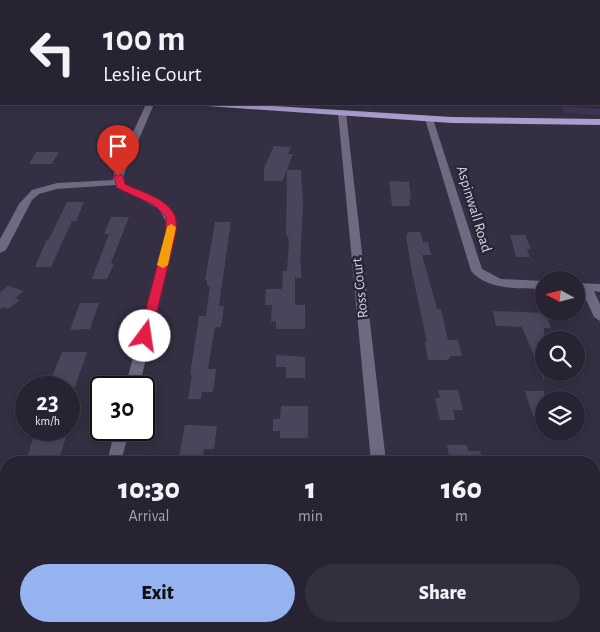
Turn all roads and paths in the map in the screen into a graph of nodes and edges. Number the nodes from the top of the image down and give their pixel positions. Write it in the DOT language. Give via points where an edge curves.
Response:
graph roads {
  1 [pos="150,105"];
  2 [pos="222,105"];
  3 [pos="342,113"];
  4 [pos="429,119"];
  5 [pos="600,122"];
  6 [pos="118,182"];
  7 [pos="0,250"];
  8 [pos="535,284"];
  9 [pos="585,287"];
  10 [pos="600,288"];
  11 [pos="585,293"];
  12 [pos="600,317"];
  13 [pos="135,376"];
  14 [pos="119,441"];
  15 [pos="116,456"];
  16 [pos="377,456"];
  1 -- 6 [label="street"];
  2 -- 3 [label="main road"];
  3 -- 4 [label="main road"];
  3 -- 16 [label="street, Ross Court"];
  4 -- 5 [label="main road"];
  4 -- 8 [label="street, Aspinwall Road" via="477,271 497,282"];
  6 -- 7 [label="street" via="53,186 37,191 26,202"];
  6 -- 13 [label="street" via="163,207 172,222"];
  9 -- 10 [label="street"];
  11 -- 12 [label="street"];
  14 -- 15 [label="street"];
}
